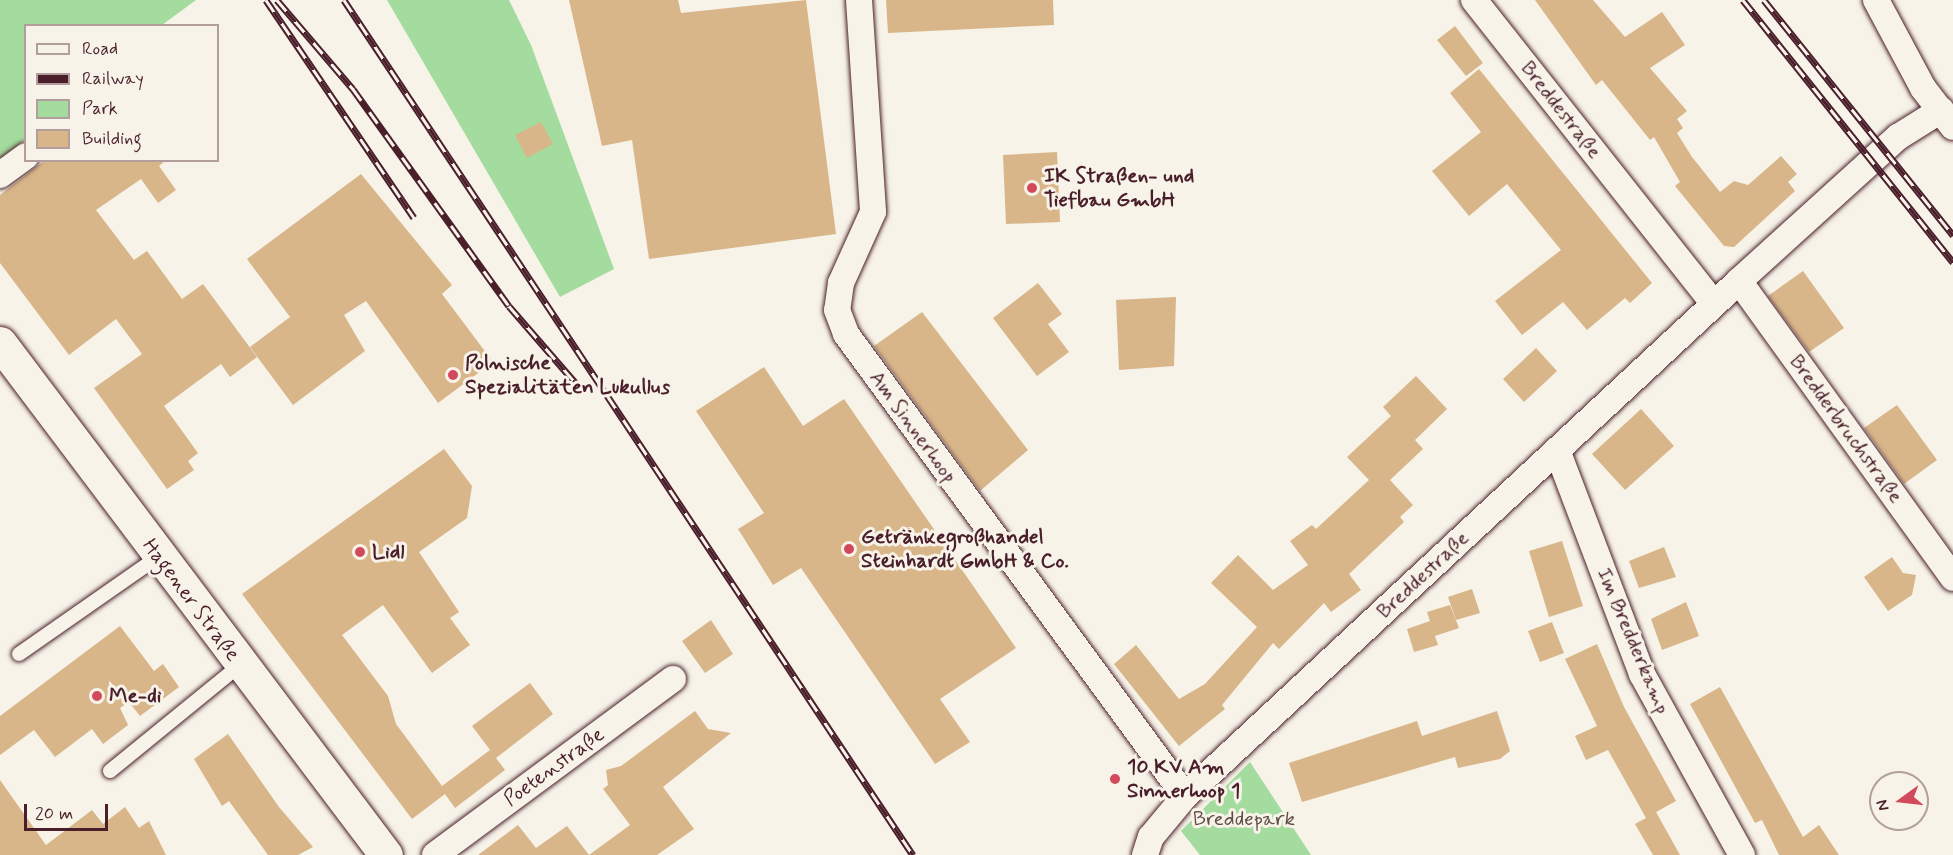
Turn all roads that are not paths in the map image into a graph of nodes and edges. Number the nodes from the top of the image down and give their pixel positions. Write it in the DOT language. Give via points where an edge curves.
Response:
graph roads {
  1 [pos="859,0"];
  2 [pos="1474,0"];
  3 [pos="1876,0"];
  4 [pos="1947,118"];
  5 [pos="24,157"];
  6 [pos="0,175"];
  7 [pos="1739,281"];
  8 [pos="1714,304"];
  9 [pos="0,343"];
  10 [pos="1557,450"];
  11 [pos="158,557"];
  12 [pos="1953,578"];
  13 [pos="19,654"];
  14 [pos="240,665"];
  15 [pos="673,679"];
  16 [pos="110,771"];
  17 [pos="1185,796"];
  18 [pos="386,855"];
  19 [pos="435,855"];
  20 [pos="1145,855"];
  21 [pos="1742,855"];
  1 -- 17 [label="street, Am Sinnerhoop" via="873,212 841,283 837,310 846,334"];
  2 -- 8 [label="street, Breddestraße"];
  3 -- 4 [label="street, Breddestraße"];
  4 -- 7 [label="street, Breddestraße" via="1898,137"];
  5 -- 6 [label="street"];
  7 -- 8 [label="street, Breddestraße"];
  7 -- 12 [label="street, Bredderbruchstraße"];
  8 -- 10 [label="street, Breddestraße"];
  9 -- 11 [label="main road, Hagener Straße"];
  10 -- 17 [label="street, Breddestraße"];
  10 -- 21 [label="street, Im Bredderkamp" via="1642,674"];
  11 -- 13 [label="lane"];
  11 -- 14 [label="main road, Hagener Straße"];
  14 -- 16 [label="lane"];
  14 -- 18 [label="main road, Hagener Straße"];
  15 -- 19 [label="street, Poetenstraße"];
  17 -- 20 [label="street, Breddestraße"];
}
